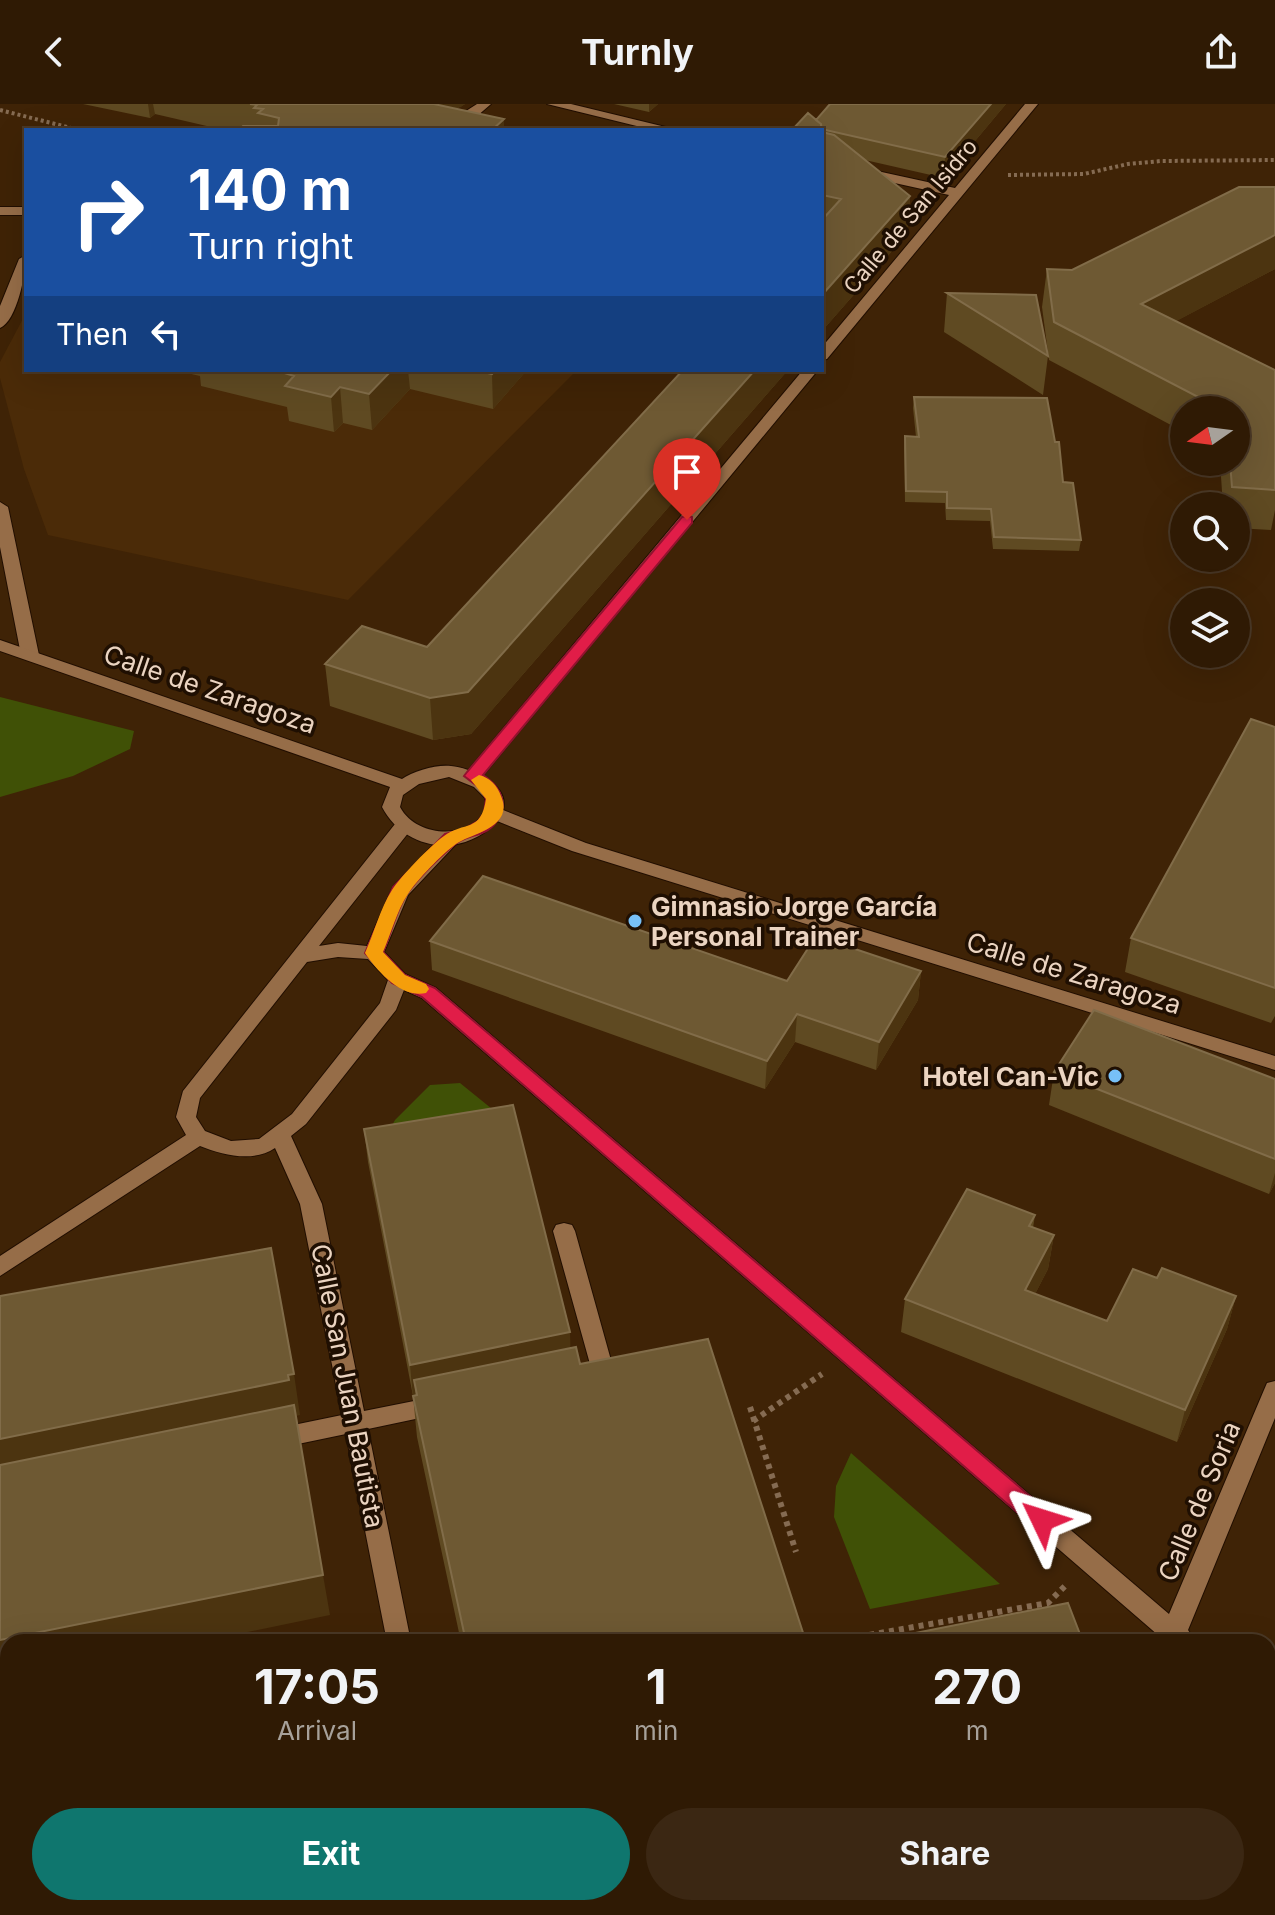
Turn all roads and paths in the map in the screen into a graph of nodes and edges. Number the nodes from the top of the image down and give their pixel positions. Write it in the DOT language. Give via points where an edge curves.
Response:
graph roads {
  1 [pos="485,104"];
  2 [pos="553,104"];
  3 [pos="1032,104"];
  4 [pos="0,110"];
  5 [pos="440,120"];
  6 [pos="71,128"];
  7 [pos="662,128"];
  8 [pos="1275,160"];
  9 [pos="824,163"];
  10 [pos="971,177"];
  11 [pos="958,193"];
  12 [pos="0,211"];
  13 [pos="24,211"];
  14 [pos="24,264"];
  15 [pos="0,324"];
  16 [pos="824,354"];
  17 [pos="809,372"];
  18 [pos="0,507"];
  19 [pos="0,645"];
  20 [pos="30,655"];
  21 [pos="473,776"];
  22 [pos="402,785"];
  23 [pos="493,813"];
  24 [pos="402,828"];
  25 [pos="451,838"];
  26 [pos="374,953"];
  27 [pos="301,956"];
  28 [pos="398,979"];
  29 [pos="1274,1061"];
  30 [pos="280,1135"];
  31 [pos="198,1137"];
  32 [pos="564,1231"];
  33 [pos="0,1267"];
  34 [pos="850,1354"];
  35 [pos="572,1377"];
  36 [pos="1275,1390"];
  37 [pos="463,1400"];
  38 [pos="750,1407"];
  39 [pos="753,1421"];
  40 [pos="355,1422"];
  41 [pos="247,1445"];
  42 [pos="796,1552"];
  43 [pos="1090,1561"];
  44 [pos="397,1634"];
  45 [pos="875,1634"];
  46 [pos="1174,1634"];
  47 [pos="1181,1634"];
  1 -- 5 [label="street" via="471,114"];
  2 -- 7 [label="street"];
  3 -- 10 [label="street, Calle de San Isidro"];
  4 -- 6 [label="path"];
  8 -- 10 [label="path" via="1161,161 1084,174"];
  9 -- 11 [label="street"];
  10 -- 11 [label="street, Calle de San Isidro"];
  11 -- 16 [label="street, Calle de San Isidro"];
  12 -- 13 [label="street"];
  14 -- 15 [label="street"];
  17 -- 21 [label="street"];
  18 -- 20 [label="street"];
  19 -- 20 [label="street, Calle de Zaragoza"];
  20 -- 22 [label="street, Calle de Zaragoza"];
  21 -- 22 [label="street" via="449,771 423,774"];
  21 -- 23 [label="street" via="488,786 495,799"];
  22 -- 24 [label="street" via="392,799 391,814"];
  23 -- 25 [label="street" via="470,834"];
  23 -- 29 [label="street, Calle de Zaragoza" via="579,847"];
  24 -- 25 [label="street" via="424,837"];
  24 -- 27 [label="street"];
  25 -- 26 [label="street" via="400,892"];
  26 -- 27 [label="street" via="338,950"];
  26 -- 28 [label="street"];
  27 -- 31 [label="street" via="190,1096 186,1117"];
  28 -- 30 [label="street" via="389,1005 299,1119"];
  28 -- 34 [label="street" via="429,993"];
  30 -- 31 [label="street" via="264,1146 230,1149"];
  30 -- 40 [label="street, Calle San Juan Bautista" via="311,1204"];
  31 -- 33 [label="street"];
  32 -- 35 [label="street" via="603,1371"];
  34 -- 39 [label="path"];
  34 -- 43 [label="street"];
  36 -- 47 [label="street, Calle de Soria"];
  37 -- 40 [label="street"];
  38 -- 39 [label="path"];
  39 -- 42 [label="path"];
  40 -- 41 [label="street"];
  40 -- 44 [label="street, Calle San Juan Bautista"];
  43 -- 45 [label="path" via="1048,1603"];
  43 -- 46 [label="street"];
}
